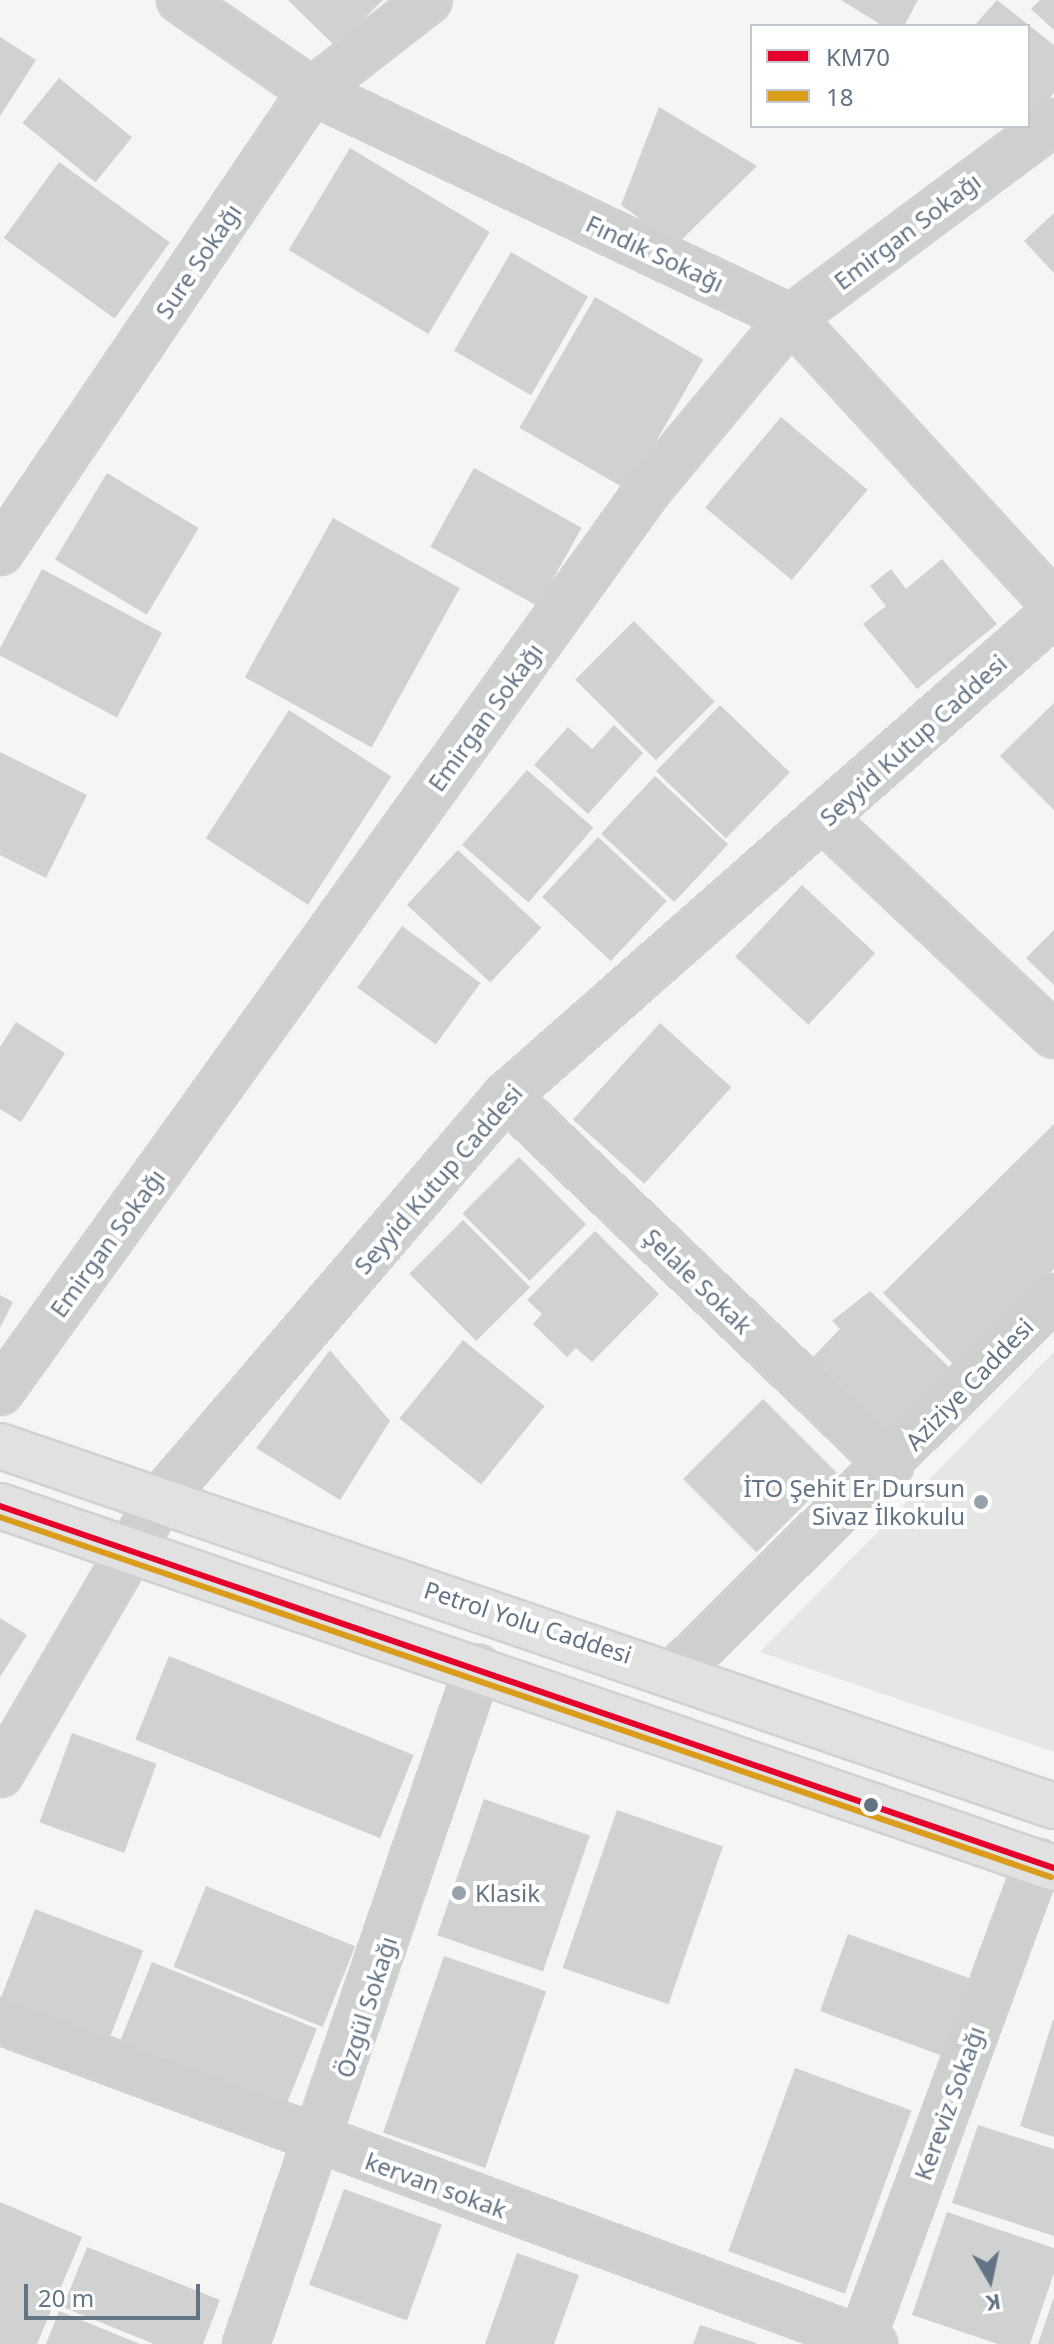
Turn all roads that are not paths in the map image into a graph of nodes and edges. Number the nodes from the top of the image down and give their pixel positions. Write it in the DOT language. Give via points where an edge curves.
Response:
graph roads {
  1 [pos="180,0"];
  2 [pos="429,0"];
  3 [pos="312,91"];
  4 [pos="1054,122"];
  5 [pos="791,318"];
  6 [pos="0,552"];
  7 [pos="1054,604"];
  8 [pos="1054,613"];
  9 [pos="825,820"];
  10 [pos="1054,1035"];
  11 [pos="506,1096"];
  12 [pos="1054,1297"];
  13 [pos="0,1392"];
  14 [pos="0,1446"];
  15 [pos="890,1465"];
  16 [pos="160,1500"];
  17 [pos="0,1506"];
  18 [pos="131,1550"];
  19 [pos="478,1668"];
  20 [pos="677,1671"];
  21 [pos="0,1774"];
  22 [pos="1054,1806"];
  23 [pos="1046,1865"];
  24 [pos="0,2021"];
  25 [pos="320,2143"];
  26 [pos="865,2343"];
  27 [pos="246,2344"];
  1 -- 3 [label="street, Fındık Sokağı"];
  2 -- 3 [label="street, Sure Sokağı"];
  3 -- 5 [label="street, Fındık Sokağı"];
  3 -- 6 [label="street, Sure Sokağı"];
  4 -- 5 [label="street, Emirgan Sokağı"];
  5 -- 7 [label="street, Fındık Sokağı"];
  5 -- 13 [label="street, Emirgan Sokağı" via="648,490"];
  8 -- 9 [label="street, Seyyid Kutup Caddesi"];
  9 -- 10 [label="street"];
  9 -- 11 [label="street, Seyyid Kutup Caddesi"];
  11 -- 15 [label="street, Şelale Sokak"];
  11 -- 16 [label="street, Seyyid Kutup Caddesi"];
  12 -- 15 [label="street, Aziziye Caddesi"];
  14 -- 16 [label="main road, Petrol Yolu Caddesi"];
  15 -- 20 [label="street, Aziziye Caddesi"];
  16 -- 18 [label="street, Seyyid Kutup Caddesi"];
  16 -- 20 [label="main road, Petrol Yolu Caddesi"];
  17 -- 18 [label="main road"];
  18 -- 19 [label="main road"];
  18 -- 21 [label="street, Seyyid Kutup Caddesi"];
  19 -- 23 [label="main road"];
  19 -- 25 [label="street, Özgül Sokağı"];
  20 -- 22 [label="main road, Petrol Yolu Caddesi"];
  23 -- 26 [label="street, Kereviz Sokağı"];
  24 -- 25 [label="street, kervan sokak"];
  25 -- 26 [label="street, kervan sokak"];
  25 -- 27 [label="street, Özgül Sokağı"];
}
